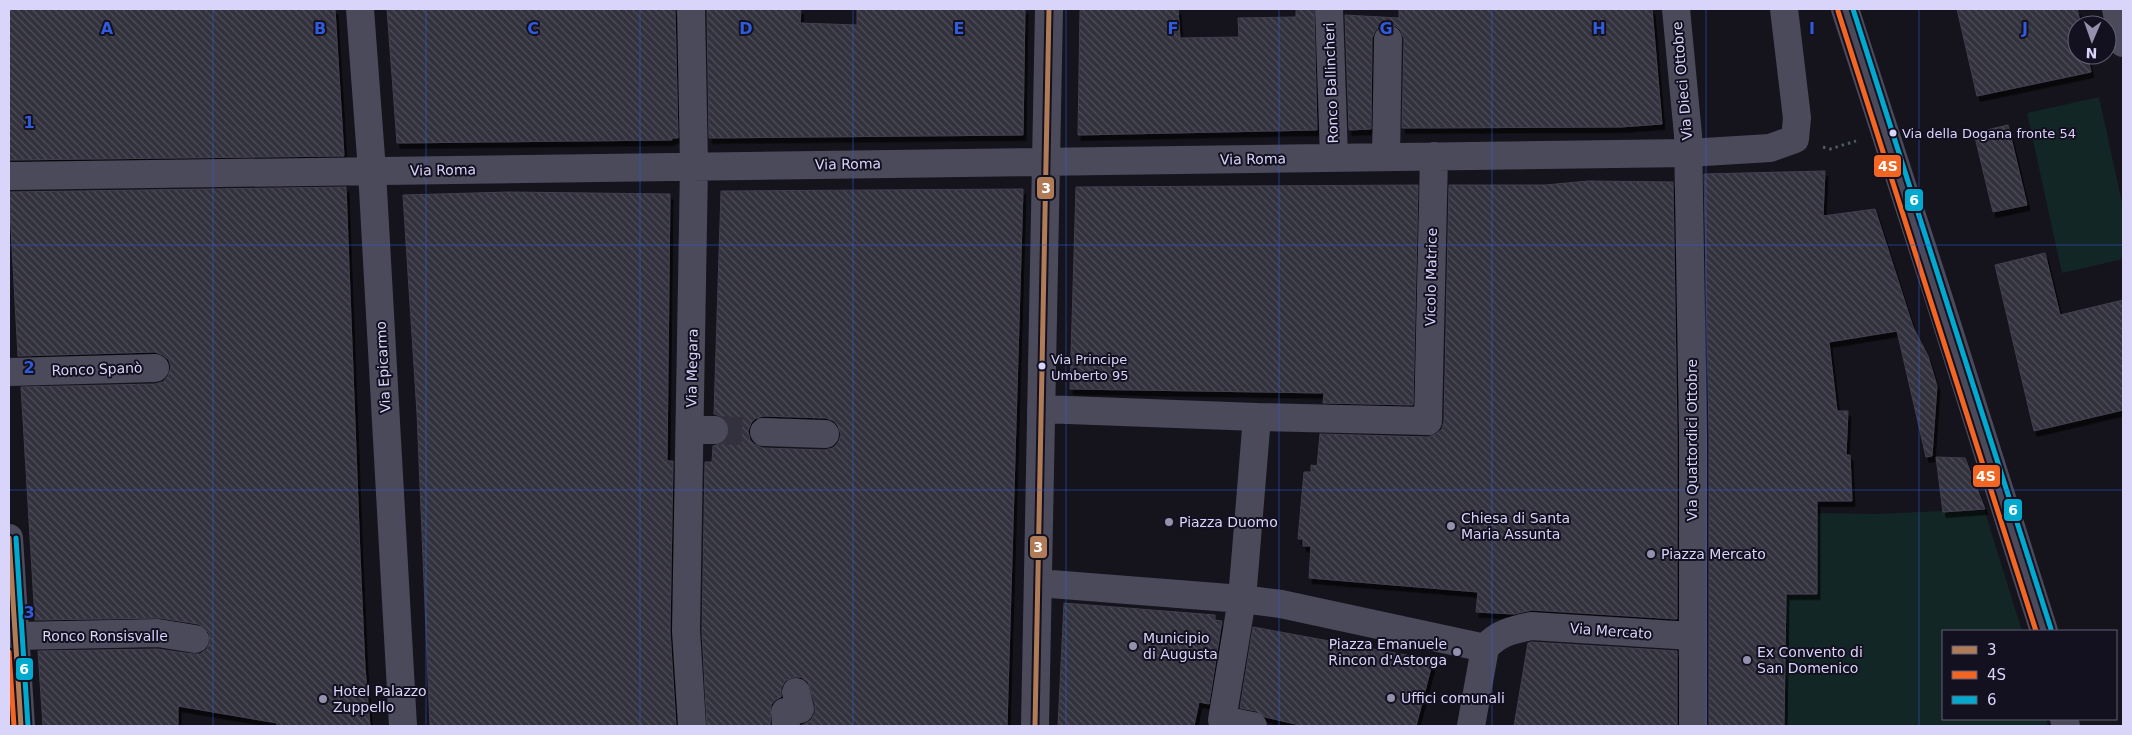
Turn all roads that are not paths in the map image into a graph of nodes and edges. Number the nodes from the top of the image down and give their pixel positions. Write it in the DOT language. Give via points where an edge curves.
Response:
graph roads {
  1 [pos="360,9"];
  2 [pos="691,9"];
  3 [pos="1049,9"];
  4 [pos="1329,9"];
  5 [pos="1676,9"];
  6 [pos="1784,9"];
  7 [pos="1844,9"];
  8 [pos="2116,9"];
  9 [pos="1388,39"];
  10 [pos="2123,43"];
  11 [pos="1688,153"];
  12 [pos="1434,156"];
  13 [pos="1386,157"];
  14 [pos="1334,158"];
  15 [pos="1046,162"];
  16 [pos="694,166"];
  17 [pos="372,171"];
  18 [pos="9,176"];
  19 [pos="155,368"];
  20 [pos="9,372"];
  21 [pos="1041,409"];
  22 [pos="1257,416"];
  23 [pos="764,432"];
  24 [pos="825,434"];
  25 [pos="9,538"];
  26 [pos="1038,583"];
  27 [pos="1240,610"];
  28 [pos="2044,630"];
  29 [pos="15,636"];
  30 [pos="1692,636"];
  31 [pos="195,639"];
  32 [pos="1485,648"];
  33 [pos="13,673"];
  34 [pos="796,692"];
  35 [pos="21,726"];
  36 [pos="403,726"];
  37 [pos="692,726"];
  38 [pos="786,726"];
  39 [pos="1035,726"];
  40 [pos="1253,726"];
  41 [pos="1471,726"];
  42 [pos="1693,726"];
  1 -- 17 [label="street, Via Epicarmo"];
  2 -- 16 [label="street, Via Megara"];
  3 -- 15 [label="street"];
  4 -- 14 [label="street, Ronco Ballincheri"];
  5 -- 11 [label="street, Via Dieci Ottobre"];
  6 -- 11 [label="street, Via Roma" via="1797,118 1795,139 1770,148"];
  7 -- 28 [label="street"];
  8 -- 10 [label="street"];
  9 -- 13 [label="street"];
  11 -- 12 [label="street, Via Roma"];
  11 -- 30 [label="street, Via Quattordici Ottobre" via="1693,434"];
  12 -- 13 [label="street, Via Roma"];
  12 -- 22 [label="street, Vicolo Matrice" via="1428,421"];
  13 -- 14 [label="street, Via Roma"];
  14 -- 15 [label="street, Via Roma"];
  15 -- 16 [label="street, Via Roma"];
  15 -- 21 [label="street"];
  16 -- 17 [label="street, Via Roma"];
  16 -- 37 [label="street, Via Megara" via="702,430 686,631"];
  17 -- 18 [label="street, Via Roma"];
  17 -- 36 [label="street, Via Epicarmo"];
  19 -- 20 [label="street, Ronco Spanò"];
  21 -- 22 [label="street"];
  21 -- 26 [label="street"];
  22 -- 27 [label="street"];
  23 -- 24 [label="street"];
  25 -- 29 [label="street"];
  26 -- 27 [label="street"];
  26 -- 39 [label="street"];
  27 -- 32 [label="street" via="1281,604"];
  27 -- 40 [label="street" via="1222,720"];
  29 -- 31 [label="street, Ronco Ronsisvalle" via="158,633"];
  29 -- 33 [label="street"];
  30 -- 32 [label="street, Via Mercato" via="1531,626 1507,631"];
  30 -- 42 [label="street, Via Quattordici Ottobre"];
  32 -- 41 [label="street"];
  33 -- 35 [label="street"];
  34 -- 38 [label="street" via="800,709 785,712"];
}
